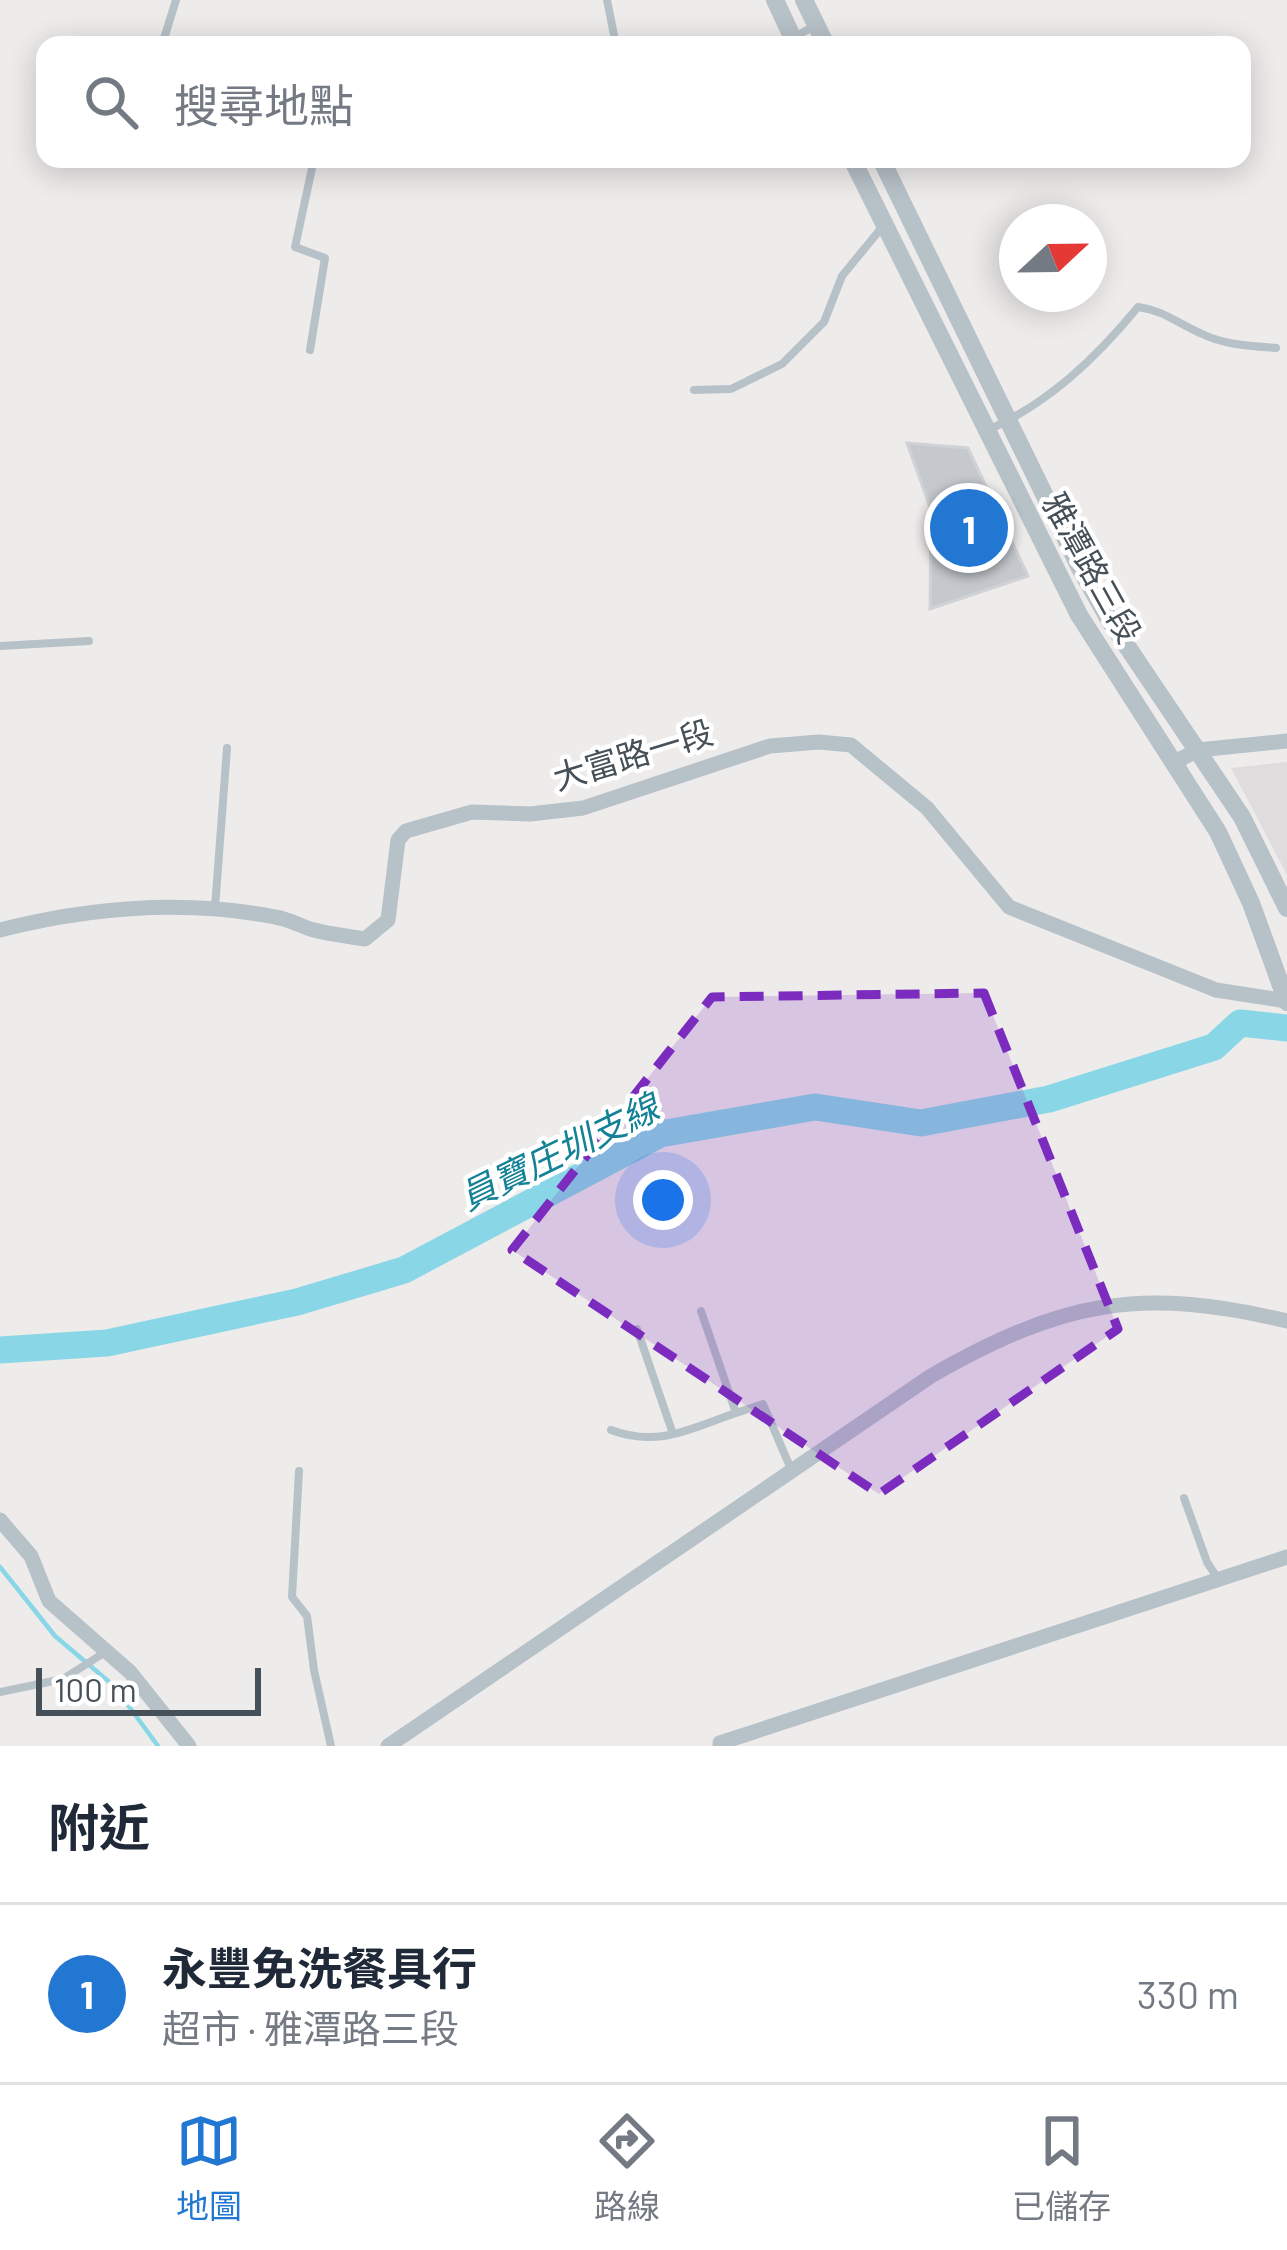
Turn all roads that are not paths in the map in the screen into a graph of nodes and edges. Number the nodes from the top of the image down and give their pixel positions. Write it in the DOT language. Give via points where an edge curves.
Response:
graph roads {
  1 [pos="176,0"];
  2 [pos="608,0"];
  3 [pos="775,0"];
  4 [pos="804,0"];
  5 [pos="816,25"];
  6 [pos="165,36"];
  7 [pos="614,36"];
  8 [pos="791,36"];
  9 [pos="802,36"];
  10 [pos="822,36"];
  11 [pos="312,168"];
  12 [pos="856,168"];
  13 [pos="885,168"];
  14 [pos="884,225"];
  15 [pos="1276,348"];
  16 [pos="310,350"];
  17 [pos="694,390"];
  18 [pos="1008,421"];
  19 [pos="985,432"];
  20 [pos="89,641"];
  21 [pos="0,646"];
  22 [pos="1287,741"];
  23 [pos="227,748"];
  24 [pos="1198,750"];
  25 [pos="1175,763"];
  26 [pos="1284,900"];
  27 [pos="1252,903"];
  28 [pos="214,910"];
  29 [pos="2,925"];
  30 [pos="1287,1001"];
  31 [pos="701,1311"];
  32 [pos="1287,1321"];
  33 [pos="637,1329"];
  34 [pos="736,1413"];
  35 [pos="611,1430"];
  36 [pos="673,1434"];
  37 [pos="298,1471"];
  38 [pos="792,1471"];
  39 [pos="1184,1498"];
  40 [pos="0,1520"];
  41 [pos="1287,1557"];
  42 [pos="1218,1579"];
  43 [pos="106,1651"];
  44 [pos="0,1693"];
  45 [pos="189,1746"];
  46 [pos="331,1746"];
  47 [pos="388,1746"];
  48 [pos="720,1746"];
  1 -- 6 [label="lane"];
  2 -- 7 [label="lane"];
  3 -- 8 [label="street"];
  4 -- 5 [label="street"];
  5 -- 9 [label="lane"];
  5 -- 10 [label="street"];
  11 -- 16 [label="lane" via="295,247 325,258"];
  12 -- 14 [label="street, 雅潭路三段"];
  13 -- 18 [label="street, 雅潭路三段"];
  14 -- 17 [label="lane" via="842,276 824,322 782,364 731,389"];
  14 -- 19 [label="street, 雅潭路三段"];
  15 -- 18 [label="lane" via="1228,344 1138,307 1096,358"];
  18 -- 19 [label="lane"];
  18 -- 24 [label="street, 雅潭路三段" via="1110,621"];
  19 -- 25 [label="street, 雅潭路三段" via="1079,615"];
  20 -- 21 [label="lane"];
  22 -- 24 [label="street"];
  23 -- 28 [label="lane"];
  24 -- 25 [label="street"];
  24 -- 26 [label="street, 雅潭路三段"];
  25 -- 27 [label="street, 雅潭路三段"];
  26 -- 27 [label="street"];
  27 -- 30 [label="street, 雅潭路三段"];
  28 -- 29 [label="street, 大富路一段" via="111,907"];
  28 -- 30 [label="street, 大富路一段" via="365,939 388,920 398,840 406,831 472,812 583,808 749,750 819,742 851,745 927,808 1009,908 1216,990"];
  31 -- 34 [label="lane"];
  32 -- 38 [label="street" via="1152,1300 1073,1312 994,1340"];
  33 -- 36 [label="lane"];
  34 -- 36 [label="lane"];
  34 -- 38 [label="lane" via="763,1404"];
  35 -- 36 [label="lane" via="637,1440"];
  37 -- 46 [label="lane" via="292,1598 307,1616"];
  38 -- 47 [label="street"];
  39 -- 42 [label="lane"];
  40 -- 43 [label="street" via="31,1556 49,1601"];
  41 -- 42 [label="street"];
  42 -- 48 [label="street"];
  43 -- 44 [label="lane" via="63,1679"];
  43 -- 45 [label="street"];
}
